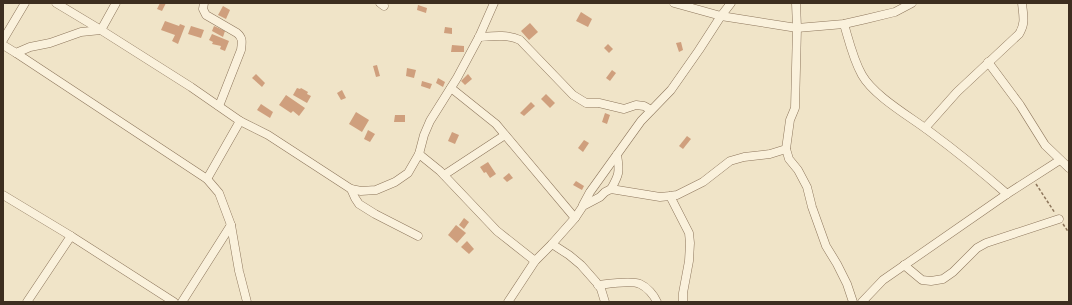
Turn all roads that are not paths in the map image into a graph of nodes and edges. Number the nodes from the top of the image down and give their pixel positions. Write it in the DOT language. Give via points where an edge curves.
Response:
graph roads {
  1 [pos="25,3"];
  2 [pos="56,3"];
  3 [pos="116,3"];
  4 [pos="204,3"];
  5 [pos="494,3"];
  6 [pos="674,3"];
  7 [pos="731,3"];
  8 [pos="796,3"];
  9 [pos="912,3"];
  10 [pos="1022,3"];
  11 [pos="721,16"];
  12 [pos="844,24"];
  13 [pos="797,28"];
  14 [pos="101,30"];
  15 [pos="479,37"];
  16 [pos="3,40"];
  17 [pos="3,45"];
  18 [pos="16,53"];
  19 [pos="988,62"];
  20 [pos="451,88"];
  21 [pos="219,106"];
  22 [pos="651,110"];
  23 [pos="240,121"];
  24 [pos="925,128"];
  25 [pos="505,135"];
  26 [pos="786,149"];
  27 [pos="419,154"];
  28 [pos="617,155"];
  29 [pos="1060,160"];
  30 [pos="1069,168"];
  31 [pos="444,175"];
  32 [pos="207,179"];
  33 [pos="351,189"];
  34 [pos="611,189"];
  35 [pos="1008,194"];
  36 [pos="3,195"];
  37 [pos="670,196"];
  38 [pos="583,206"];
  39 [pos="574,218"];
  40 [pos="1059,219"];
  41 [pos="231,225"];
  42 [pos="71,236"];
  43 [pos="418,236"];
  44 [pos="552,244"];
  45 [pos="535,261"];
  46 [pos="904,265"];
  47 [pos="598,285"];
  48 [pos="27,302"];
  49 [pos="174,302"];
  50 [pos="182,302"];
  51 [pos="247,302"];
  52 [pos="508,302"];
  53 [pos="605,302"];
  54 [pos="657,302"];
  55 [pos="683,302"];
  56 [pos="853,302"];
  57 [pos="862,302"];
  1 -- 16 [label="street"];
  2 -- 14 [label="street"];
  3 -- 14 [label="street"];
  4 -- 21 [label="street" via="203,9 206,14 241,36 242,42"];
  5 -- 15 [label="street"];
  6 -- 11 [label="street"];
  7 -- 11 [label="street"];
  8 -- 13 [label="street"];
  9 -- 12 [label="street" via="895,12"];
  10 -- 19 [label="street" via="1022,30"];
  11 -- 13 [label="street"];
  11 -- 22 [label="street" via="671,90"];
  12 -- 13 [label="street"];
  12 -- 24 [label="street" via="862,76 883,98"];
  13 -- 26 [label="street" via="795,108 790,120"];
  14 -- 18 [label="street" via="81,32"];
  14 -- 21 [label="street"];
  15 -- 20 [label="street"];
  15 -- 22 [label="street" via="506,36 520,40 573,95 586,103 599,103 624,109 636,105"];
  17 -- 18 [label="street"];
  18 -- 32 [label="street"];
  19 -- 24 [label="street"];
  19 -- 29 [label="street" via="1020,105 1045,145"];
  20 -- 25 [label="street" via="496,124"];
  20 -- 27 [label="street" via="430,121"];
  21 -- 23 [label="street"];
  22 -- 28 [label="street"];
  23 -- 32 [label="street"];
  23 -- 33 [label="street" via="268,135"];
  24 -- 35 [label="street"];
  25 -- 31 [label="street"];
  25 -- 39 [label="street"];
  26 -- 37 [label="street" via="730,161 703,182"];
  26 -- 56 [label="street" via="789,160 807,187 826,246 838,264"];
  27 -- 31 [label="street"];
  27 -- 33 [label="street" via="408,173 396,182 376,190"];
  28 -- 34 [label="street" via="618,176"];
  28 -- 38 [label="street"];
  29 -- 30 [label="street"];
  29 -- 35 [label="street"];
  31 -- 45 [label="street" via="498,231"];
  32 -- 41 [label="street" via="219,193"];
  33 -- 43 [label="street" via="359,204"];
  34 -- 37 [label="street" via="660,197"];
  34 -- 38 [label="street"];
  35 -- 46 [label="street"];
  36 -- 42 [label="street"];
  37 -- 55 [label="street" via="689,233 689,261"];
  38 -- 39 [label="street"];
  39 -- 44 [label="street"];
  40 -- 46 [label="street" via="986,243 943,279 922,280"];
  41 -- 50 [label="street"];
  41 -- 51 [label="street" via="238,271"];
  42 -- 48 [label="street"];
  42 -- 49 [label="street"];
  44 -- 45 [label="street"];
  44 -- 47 [label="street" via="581,265"];
  45 -- 52 [label="street"];
  46 -- 57 [label="street" via="883,280"];
  47 -- 53 [label="street"];
  47 -- 54 [label="street" via="639,284 656,298"];
}
